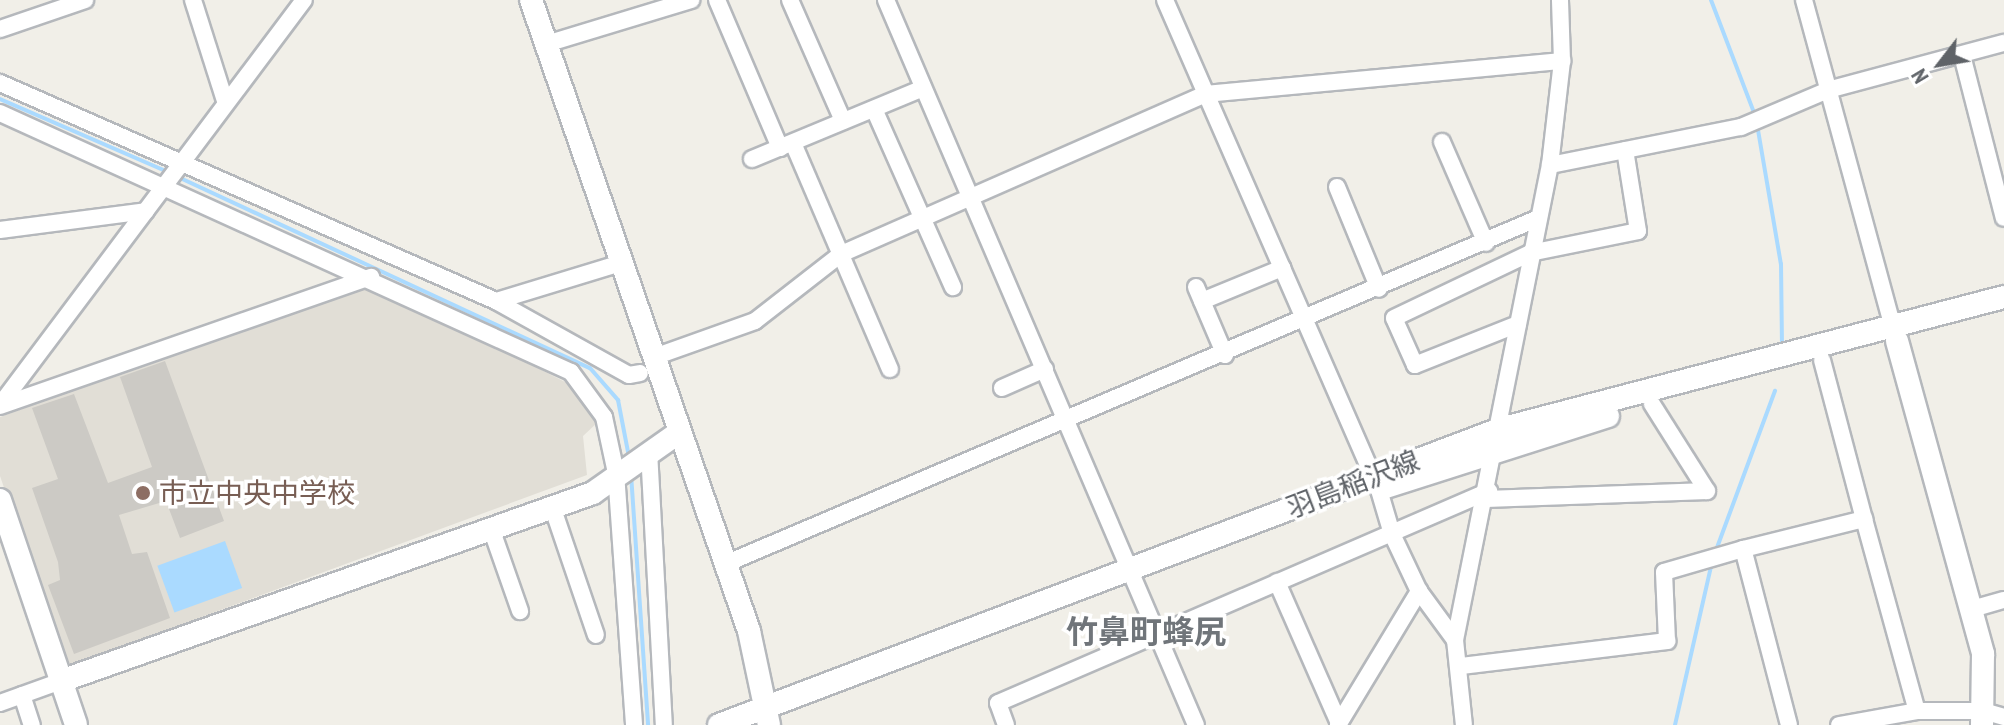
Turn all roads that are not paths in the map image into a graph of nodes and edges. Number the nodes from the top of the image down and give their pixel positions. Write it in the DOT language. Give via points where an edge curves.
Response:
graph roads {
  1 [pos="85,0"];
  2 [pos="193,0"];
  3 [pos="304,0"];
  4 [pos="531,0"];
  5 [pos="691,0"];
  6 [pos="717,0"];
  7 [pos="790,0"];
  8 [pos="886,0"];
  9 [pos="1165,0"];
  10 [pos="1560,0"];
  11 [pos="1804,0"];
  12 [pos="0,29"];
  13 [pos="2004,43"];
  14 [pos="546,44"];
  15 [pos="1962,55"];
  16 [pos="1562,61"];
  17 [pos="0,83"];
  18 [pos="923,88"];
  19 [pos="1828,90"];
  20 [pos="1205,94"];
  21 [pos="225,101"];
  22 [pos="874,109"];
  23 [pos="0,113"];
  24 [pos="843,121"];
  25 [pos="1442,142"];
  26 [pos="786,145"];
  27 [pos="1625,150"];
  28 [pos="752,159"];
  29 [pos="1550,165"];
  30 [pos="171,174"];
  31 [pos="1337,187"];
  32 [pos="971,198"];
  33 [pos="146,211"];
  34 [pos="923,218"];
  35 [pos="2004,218"];
  36 [pos="1536,219"];
  37 [pos="0,230"];
  38 [pos="1486,243"];
  39 [pos="1530,253"];
  40 [pos="841,254"];
  41 [pos="621,263"];
  42 [pos="1282,268"];
  43 [pos="371,277"];
  44 [pos="953,287"];
  45 [pos="1379,289"];
  46 [pos="2004,297"];
  47 [pos="496,301"];
  48 [pos="2004,312"];
  49 [pos="1305,321"];
  50 [pos="1518,324"];
  51 [pos="1895,334"];
  52 [pos="1225,355"];
  53 [pos="1822,360"];
  54 [pos="647,365"];
  55 [pos="890,369"];
  56 [pos="1045,369"];
  57 [pos="1002,388"];
  58 [pos="1652,404"];
  59 [pos="0,406"];
  60 [pos="1068,421"];
  61 [pos="678,433"];
  62 [pos="1499,439"];
  63 [pos="631,463"];
  64 [pos="1376,483"];
  65 [pos="1488,495"];
  66 [pos="0,500"];
  67 [pos="553,509"];
  68 [pos="1864,519"];
  69 [pos="492,531"];
  70 [pos="1392,534"];
  71 [pos="6,537"];
  72 [pos="1743,549"];
  73 [pos="725,564"];
  74 [pos="1135,576"];
  75 [pos="1277,582"];
  76 [pos="1419,591"];
  77 [pos="2004,600"];
  78 [pos="1972,609"];
  79 [pos="520,611"];
  80 [pos="1157,634"];
  81 [pos="596,635"];
  82 [pos="1455,640"];
  83 [pos="1461,666"];
  84 [pos="61,681"];
  85 [pos="22,695"];
  86 [pos="0,703"];
  87 [pos="1917,711"];
  88 [pos="1990,718"];
  89 [pos="766,720"];
  90 [pos="1339,724"];
  91 [pos="32,725"];
  92 [pos="76,725"];
  93 [pos="634,725"];
  94 [pos="664,725"];
  95 [pos="719,725"];
  96 [pos="1006,725"];
  97 [pos="1196,725"];
  98 [pos="1464,725"];
  99 [pos="1789,725"];
  100 [pos="1839,725"];
  1 -- 12 [label="street"];
  2 -- 21 [label="street"];
  3 -- 21 [label="street"];
  4 -- 14 [label="street"];
  5 -- 14 [label="street"];
  6 -- 26 [label="street"];
  7 -- 24 [label="street"];
  8 -- 18 [label="street"];
  9 -- 20 [label="street"];
  10 -- 16 [label="street"];
  11 -- 19 [label="street"];
  13 -- 15 [label="street"];
  14 -- 41 [label="street"];
  15 -- 19 [label="street"];
  15 -- 35 [label="street"];
  16 -- 20 [label="street"];
  16 -- 29 [label="street"];
  17 -- 30 [label="street"];
  18 -- 22 [label="street"];
  18 -- 32 [label="street"];
  19 -- 27 [label="street" via="1741,127"];
  19 -- 51 [label="street"];
  20 -- 32 [label="street"];
  20 -- 42 [label="street"];
  21 -- 30 [label="street"];
  22 -- 24 [label="street"];
  22 -- 34 [label="street"];
  23 -- 30 [label="street"];
  24 -- 26 [label="street"];
  25 -- 38 [label="street"];
  26 -- 28 [label="street"];
  26 -- 40 [label="street"];
  27 -- 29 [label="street"];
  27 -- 39 [label="street" via="1638,231"];
  29 -- 36 [label="street"];
  30 -- 33 [label="street"];
  30 -- 43 [label="street"];
  30 -- 47 [label="street"];
  31 -- 45 [label="street"];
  32 -- 34 [label="street"];
  32 -- 56 [label="street"];
  33 -- 37 [label="street"];
  33 -- 59 [label="street"];
  34 -- 40 [label="street"];
  34 -- 44 [label="street"];
  36 -- 38 [label="street"];
  36 -- 39 [label="street"];
  38 -- 45 [label="street"];
  39 -- 50 [label="street"];
  39 -- 50 [label="street" via="1394,318 1415,365"];
  40 -- 54 [label="street" via="755,321"];
  40 -- 55 [label="street"];
  41 -- 47 [label="street"];
  41 -- 54 [label="street"];
  42 -- 49 [label="street"];
  42 -- 52 [label="street" via="1199,294"];
  43 -- 59 [label="street"];
  43 -- 63 [label="street" via="571,372"];
  45 -- 49 [label="street"];
  46 -- 51 [label="street, 羽島稲沢線"];
  47 -- 54 [label="street" via="629,375"];
  48 -- 51 [label="street, 羽島稲沢線"];
  49 -- 52 [label="street"];
  49 -- 64 [label="street"];
  50 -- 62 [label="street"];
  51 -- 53 [label="street, 羽島稲沢線"];
  51 -- 62 [label="street, 羽島稲沢線"];
  51 -- 78 [label="street"];
  52 -- 60 [label="street"];
  53 -- 58 [label="street, 羽島稲沢線"];
  53 -- 68 [label="street"];
  54 -- 61 [label="street"];
  56 -- 57 [label="street"];
  56 -- 60 [label="street"];
  58 -- 62 [label="street, 羽島稲沢線"];
  58 -- 65 [label="street" via="1707,491"];
  60 -- 73 [label="street"];
  60 -- 74 [label="street"];
  61 -- 63 [label="street"];
  61 -- 73 [label="street"];
  62 -- 64 [label="street, 羽島稲沢線"];
  62 -- 65 [label="street"];
  63 -- 67 [label="street" via="593,493"];
  63 -- 93 [label="street"];
  63 -- 94 [label="street"];
  64 -- 70 [label="street"];
  64 -- 74 [label="street, 羽島稲沢線"];
  65 -- 70 [label="street"];
  65 -- 82 [label="street"];
  66 -- 71 [label="street"];
  67 -- 69 [label="street"];
  67 -- 81 [label="street"];
  68 -- 72 [label="street"];
  68 -- 87 [label="street"];
  69 -- 79 [label="street"];
  69 -- 84 [label="street"];
  70 -- 75 [label="street"];
  70 -- 76 [label="street"];
  71 -- 84 [label="street"];
  72 -- 83 [label="street" via="1664,572 1667,641"];
  72 -- 99 [label="street"];
  73 -- 89 [label="street" via="749,631"];
  74 -- 80 [label="street"];
  74 -- 89 [label="street, 羽島稲沢線"];
  75 -- 80 [label="street"];
  75 -- 90 [label="street"];
  76 -- 82 [label="street"];
  76 -- 90 [label="street"];
  77 -- 78 [label="street"];
  78 -- 88 [label="street"];
  80 -- 96 [label="street" via="998,703"];
  80 -- 97 [label="street"];
  82 -- 83 [label="street"];
  83 -- 98 [label="street"];
  84 -- 85 [label="street"];
  84 -- 92 [label="street"];
  85 -- 86 [label="street"];
  85 -- 91 [label="street"];
  87 -- 88 [label="street"];
  87 -- 100 [label="street"];
  89 -- 95 [label="street, 羽島稲沢線"];
}
